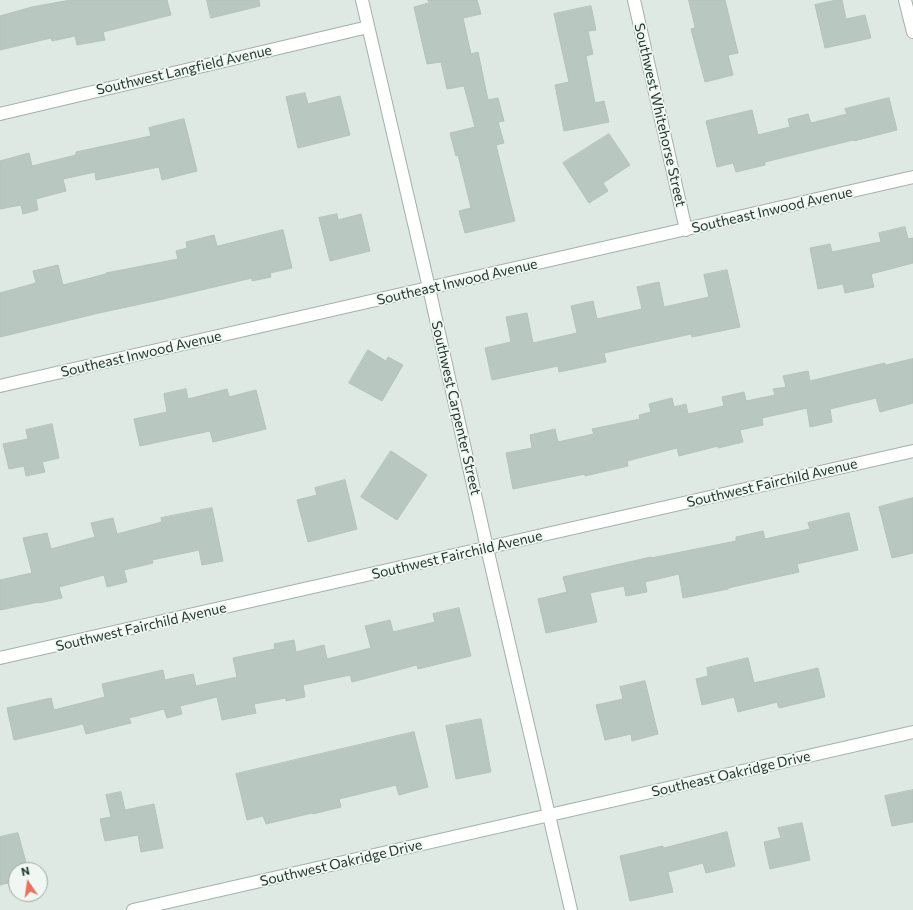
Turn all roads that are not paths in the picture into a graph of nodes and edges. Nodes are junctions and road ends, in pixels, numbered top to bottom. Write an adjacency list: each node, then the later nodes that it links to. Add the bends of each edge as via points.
1 (362, 0): 4 (street, Southwest Carpenter Street)
2 (634, 0): 8 (street, Southwest Whitehorse Street)
3 (906, 0): 5 (street)
4 (368, 27): 6 (street, Southwest Langfield Avenue); 9 (street, Southwest Carpenter Street)
5 (913, 32)
6 (0, 114)
7 (913, 177): 8 (street, Southeast Inwood Avenue)
8 (686, 230): 9 (street, Southeast Inwood Avenue)
9 (429, 288): 10 (street, Southeast Inwood Avenue); 12 (street, Southwest Carpenter Street)
10 (0, 386)
11 (913, 451): 12 (street, Southwest Fairchild Avenue)
12 (487, 548): 13 (street, Southwest Fairchild Avenue); 15 (street, Southwest Carpenter Street)
13 (0, 658)
14 (913, 732): 15 (street, Southeast Oakridge Drive)
15 (549, 816): 16 (street, Southwest Oakridge Drive); 17 (street, Southwest Carpenter Street)
16 (133, 910)
17 (571, 910)

